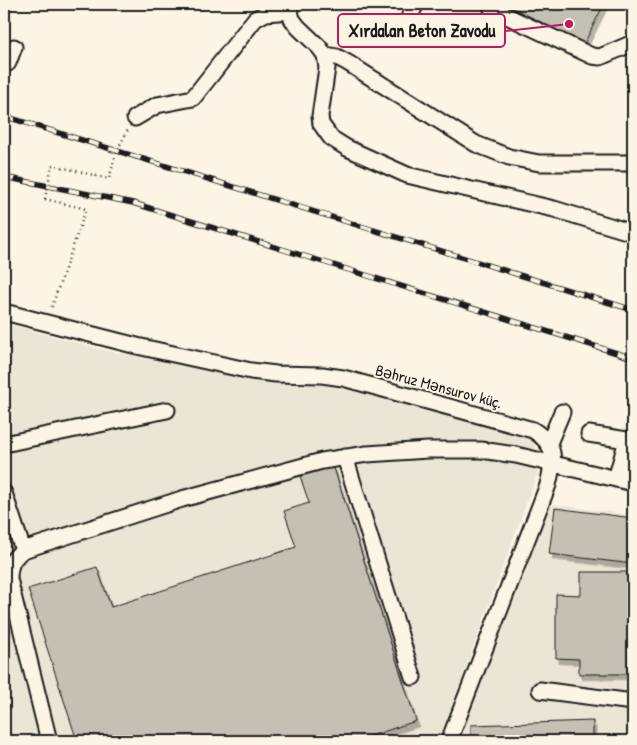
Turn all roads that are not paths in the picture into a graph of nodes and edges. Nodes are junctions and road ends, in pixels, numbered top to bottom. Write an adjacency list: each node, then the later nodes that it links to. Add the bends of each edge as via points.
1 (416, 4): 4 (street)
2 (290, 7): 7 (street, via 292,19); 9 (street, via 255,19 193,98 157,105)
3 (492, 9): 5 (street, via 592,56 600,57)
4 (402, 30)
5 (633, 43)
6 (14, 47): 8 (street, via 8,63)
7 (325, 55): 10 (street, via 348,63 476,144 508,157 539,163); 11 (street, via 327,68 320,124 331,138 347,148 407,175 554,209)
8 (4, 65)
9 (135, 118)
10 (633, 163)
11 (633, 233)
12 (4, 312): 17 (street, Bəhruz Mənsurov küç., via 251,371 343,378 533,430)
13 (167, 410): 18 (street)
14 (562, 412): 17 (street)
15 (589, 434): 16 (street)
16 (630, 440): 21 (street)
17 (549, 443): 20 (street)
18 (4, 444)
19 (346, 457): 20 (street, via 410,451 481,450); 24 (street, via 182,499); 25 (street)
20 (553, 464): 21 (street); 29 (street)
21 (616, 479): 22 (street)
22 (633, 483)
23 (4, 493): 24 (street)
24 (22, 550): 28 (street, via 12,559 10,579)
25 (413, 677)
26 (540, 690): 27 (street)
27 (633, 702)
28 (49, 741)
29 (449, 741)

